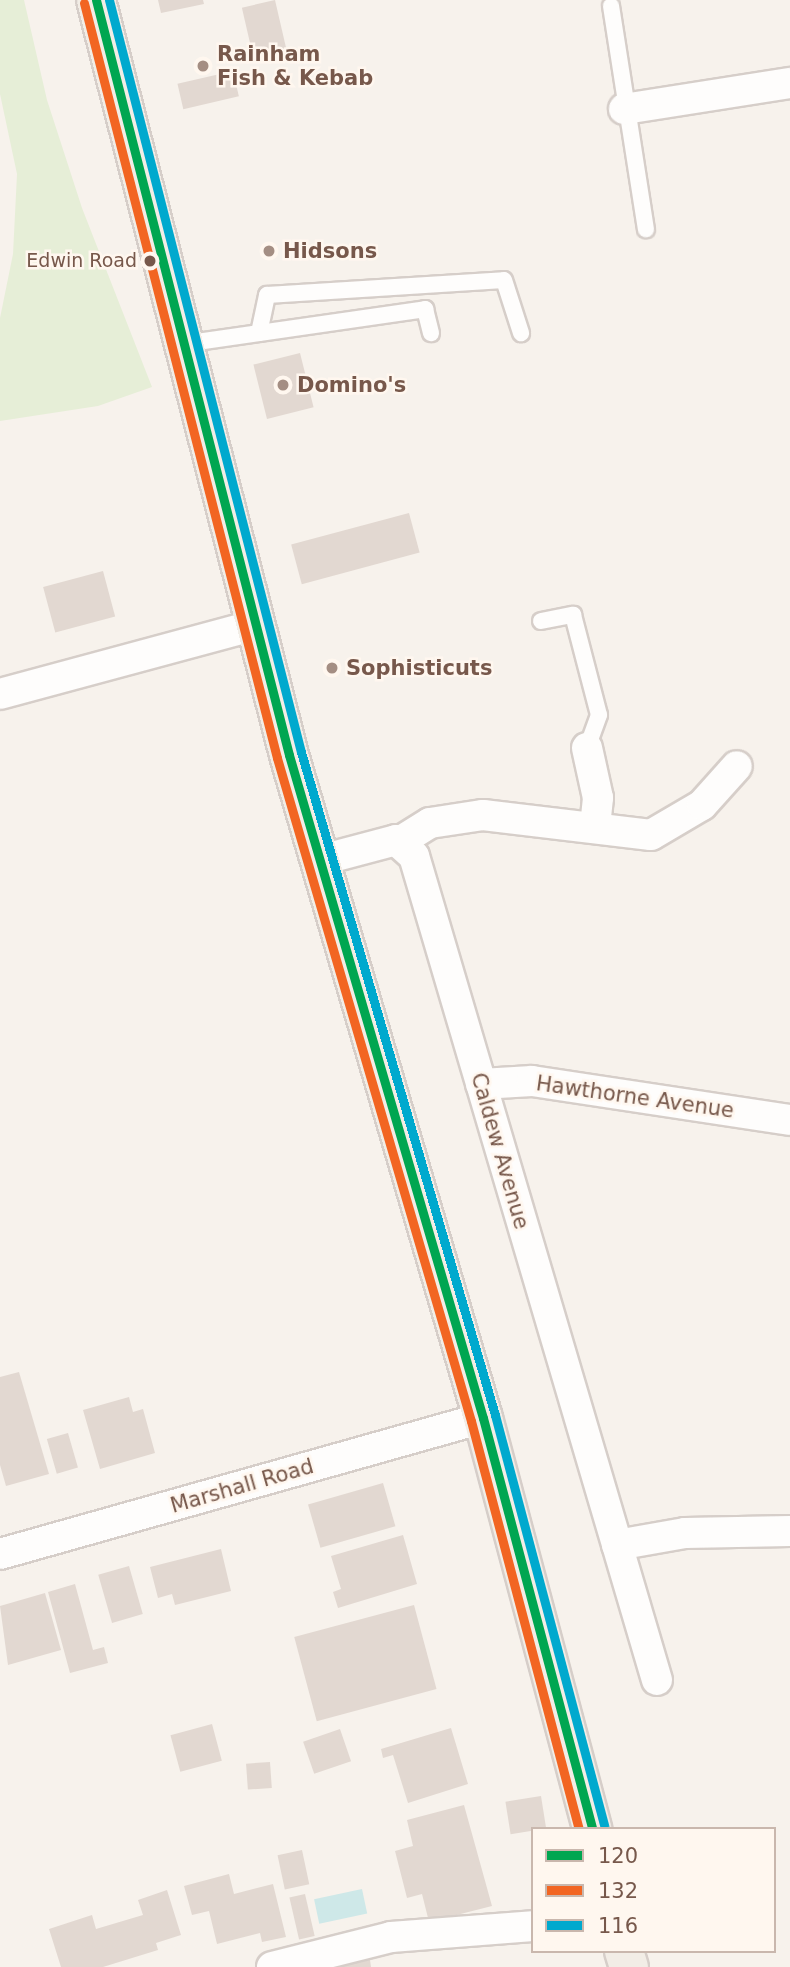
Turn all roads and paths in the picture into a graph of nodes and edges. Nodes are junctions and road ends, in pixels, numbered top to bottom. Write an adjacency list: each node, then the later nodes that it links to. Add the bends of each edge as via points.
1 (96, 0): 9 (main road)
2 (611, 6): 4 (lane)
3 (790, 83): 4 (street)
4 (624, 110): 5 (lane)
5 (646, 229)
6 (259, 333): 7 (lane, via 425,309); 8 (lane, via 267,295 504,279); 9 (lane)
7 (431, 333)
8 (521, 333)
9 (183, 344): 11 (main road)
10 (541, 621): 13 (lane, via 573,615 599,715)
11 (258, 624): 12 (street); 17 (main road)
12 (0, 694)
13 (587, 748): 15 (street, via 598,802)
14 (737, 766): 15 (street, via 702,805 651,835)
15 (595, 826): 16 (street, via 475,815 430,823)
16 (401, 841): 17 (street); 18 (street, Caldew Avenue, via 415,859)
17 (321, 860): 20 (main road)
18 (481, 1084): 19 (street, Hawthorne Avenue, via 532,1081); 22 (street, Caldew Avenue)
19 (790, 1120)
20 (483, 1418): 23 (street, Marshall Road); 25 (main road)
21 (790, 1531): 22 (street, via 685,1533)
22 (617, 1545): 24 (street, Caldew Avenue)
23 (0, 1554)
24 (657, 1680)
25 (591, 1827)
26 (531, 1926): 27 (street, via 391,1937)
27 (272, 1967)

